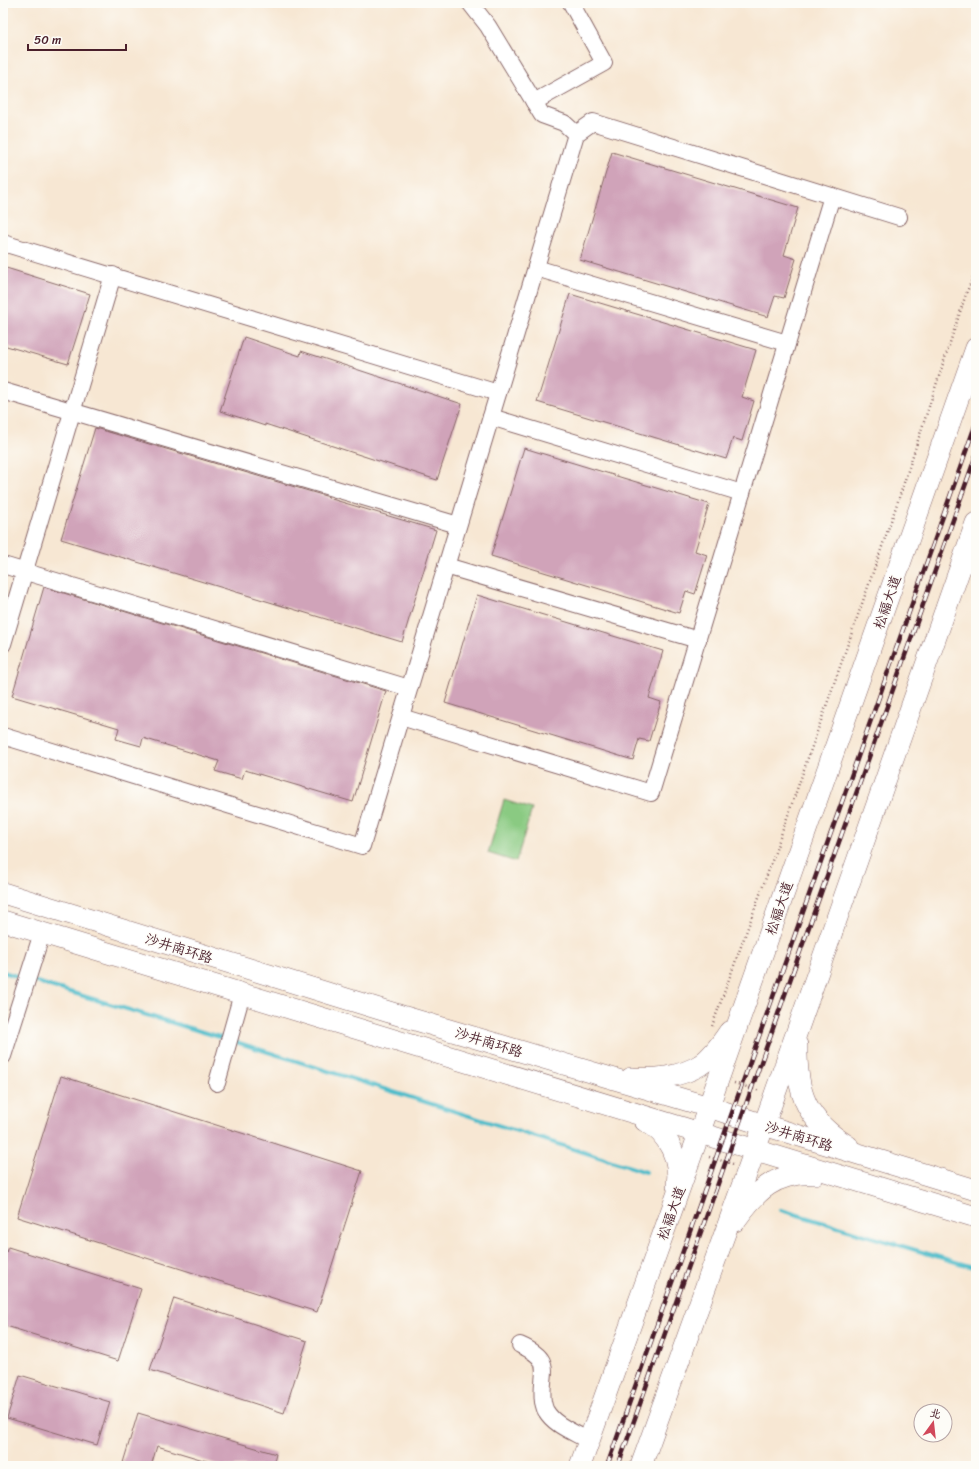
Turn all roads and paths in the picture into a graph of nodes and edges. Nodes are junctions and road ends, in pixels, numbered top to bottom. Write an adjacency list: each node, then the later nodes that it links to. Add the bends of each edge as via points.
1 (470, 3): 3 (street, via 488,26)
2 (571, 3): 3 (street, via 604,63)
3 (534, 102): 4 (street, via 542,115 564,123)
4 (576, 134): 5 (street, via 594,122); 8 (street)
5 (832, 196): 6 (street); 11 (street)
6 (899, 217)
7 (3, 243): 10 (street)
8 (536, 268): 11 (street); 14 (street)
9 (976, 270): 33 (path, via 898,501)
10 (114, 275): 14 (street); 15 (street)
11 (787, 343): 17 (street)
12 (976, 348): 32 (main road, 松福大道)
13 (3, 391): 15 (street)
14 (498, 393): 16 (street)
15 (73, 411): 19 (street); 22 (street)
16 (491, 417): 17 (street); 19 (street)
17 (742, 493): 23 (street)
18 (976, 523): 34 (main road)
19 (458, 525): 21 (street)
20 (3, 565): 22 (street)
21 (446, 566): 23 (street); 25 (street)
22 (26, 572): 24 (street); 25 (street)
23 (698, 640): 26 (street, via 651,793)
24 (3, 644)
25 (409, 688): 26 (street)
26 (401, 717): 27 (street, via 362,846)
27 (3, 736)
28 (3, 893): 36 (main road, 沙井南环路)
29 (3, 921): 30 (main road, 沙井南环路)
30 (42, 933): 31 (main road, 沙井南环路); 35 (street)
31 (242, 994): 38 (street); 41 (main road, 沙井南环路)
32 (744, 1008): 36 (main road, via 711,1055 700,1065 689,1070 646,1079); 40 (main road, 松福大道)
33 (710, 1031)
34 (797, 1031): 42 (main road); 46 (main road, via 797,1071 802,1098 815,1118 835,1138)
35 (3, 1056)
36 (593, 1073): 40 (main road, 沙井南环路)
37 (730, 1082): 39 (path)
38 (217, 1083)
39 (760, 1091)
40 (709, 1107): 42 (main road, 沙井南环路); 43 (main road, 松福大道)
41 (625, 1111): 43 (main road, 沙井南环路); 50 (main road, via 651,1124 666,1139 672,1150 678,1176)
42 (764, 1125): 44 (main road); 46 (main road, 沙井南环路)
43 (699, 1134): 44 (main road, 沙井南环路); 50 (main road, 松福大道)
44 (754, 1150): 48 (main road, 沙井南环路); 52 (main road)
45 (705, 1156): 47 (path)
46 (866, 1156): 49 (main road, 沙井南环路)
47 (739, 1166)
48 (843, 1177): 51 (main road, 沙井南环路); 52 (main road, via 795,1174 772,1182 743,1209)
49 (976, 1190)
50 (674, 1204): 54 (main road, 松福大道)
51 (976, 1218)
52 (721, 1244): 56 (main road)
53 (520, 1345): 54 (street, via 538,1355 544,1365 542,1394 545,1409 555,1422)
54 (589, 1441): 55 (main road, 松福大道)
55 (580, 1466)
56 (641, 1466)

